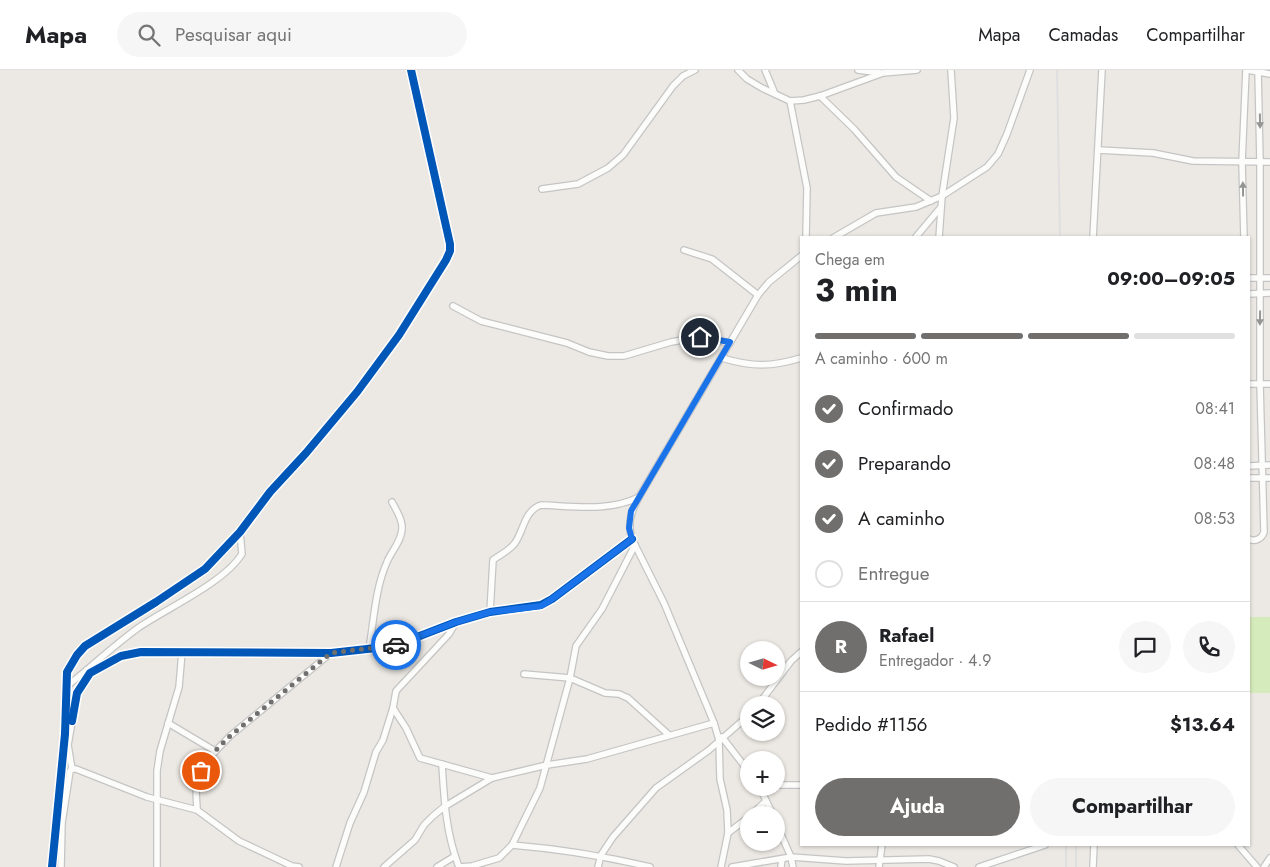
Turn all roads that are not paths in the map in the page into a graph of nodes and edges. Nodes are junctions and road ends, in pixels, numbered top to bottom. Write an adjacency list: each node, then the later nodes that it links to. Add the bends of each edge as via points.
1 (411, 70): 55 (street, via 450,251 399,335 357,392 270,492)
2 (695, 70): 21 (street, via 673,86 623,155 608,168 578,184)
3 (738, 70): 14 (street, via 747,79)
4 (765, 70): 14 (street)
5 (858, 70): 12 (street)
6 (917, 70): 12 (street)
7 (951, 70): 22 (street, via 954,118)
8 (1030, 70): 22 (street, via 998,154 987,167)
9 (1102, 70): 17 (street)
10 (1247, 70): 11 (street); 18 (street)
11 (1259, 71): 13 (street); 19 (street, one-way to 19)
12 (883, 74): 15 (street)
13 (1270, 74)
14 (775, 94): 16 (street)
15 (820, 96): 16 (street); 23 (street, via 896,177)
16 (790, 100): 25 (street, via 807,188)
17 (1098, 150): 18 (street, via 1154,153 1192,161); 29 (street)
18 (1242, 162): 19 (street); 30 (street, one-way to 18)
19 (1260, 162): 20 (street); 34 (street)
20 (1270, 162)
21 (542, 189)
22 (942, 196): 23 (street); 24 (street)
23 (931, 201): 26 (street, via 916,207 876,213)
24 (941, 207): 27 (street); 28 (street)
25 (806, 236)
26 (836, 236)
27 (918, 236)
28 (939, 236)
29 (1093, 236)
30 (1244, 236)
31 (684, 250): 39 (street, via 712,259)
32 (800, 257): 39 (street)
33 (1250, 278): 34 (street)
34 (1260, 278): 35 (street); 36 (street)
35 (1270, 278)
36 (1261, 293): 37 (street); 38 (street); 45 (street, one-way to 45)
37 (1270, 293)
38 (1250, 294)
39 (758, 295): 41 (street)
40 (453, 306): 41 (street, via 481,321 608,356 624,356 700,337)
41 (730, 342): 42 (street)
42 (722, 358): 43 (street, via 761,366); 53 (street)
43 (800, 358)
44 (1250, 384): 45 (street)
45 (1260, 384): 46 (street); 47 (street)
46 (1270, 384)
47 (1262, 465): 48 (street); 49 (street); 51 (street)
48 (1270, 465)
49 (1250, 466)
50 (1250, 478): 51 (street)
51 (1262, 478): 52 (street); 56 (street, via 1264,532 1256,540)
52 (1270, 478)
53 (639, 497): 57 (street, via 631,511 629,528); 58 (street, via 607,506 534,508 516,542 493,560)
54 (392, 502): 60 (street, via 401,519 401,535 379,586)
55 (240, 532): 66 (street, via 205,569 81,649 67,672); 66 (street, via 242,554 233,565 136,629)
56 (1250, 539)
57 (634, 542): 58 (street, via 541,606); 65 (street, via 602,609 576,646); 70 (street, via 664,603)
58 (490, 612): 59 (street)
59 (456, 622): 60 (street, via 399,644); 68 (street, via 449,634 398,686)
60 (369, 649): 62 (street)
61 (182, 652): 62 (street); 69 (street, via 179,687); 78 (street, via 141,652 121,656 90,674 77,693 68,745)
62 (331, 653): 74 (street)
63 (800, 653): 67 (street)
64 (524, 674): 65 (street)
65 (570, 678): 72 (street, via 605,693 628,698); 77 (street)
66 (66, 687): 104 (street, via 66,734)
67 (765, 696)
68 (394, 708): 76 (street, via 420,758); 108 (street)
69 (168, 723): 74 (street); 83 (street, via 157,771)
70 (714, 723): 72 (street); 73 (street)
71 (740, 723): 73 (street)
72 (669, 735): 77 (street, via 587,759)
73 (721, 739): 75 (street); 90 (street, via 720,779); 97 (street, via 656,788)
74 (215, 751): 88 (street, via 198,778)
75 (740, 761)
76 (442, 764): 79 (street); 87 (street)
77 (547, 765): 79 (street); 92 (street, via 540,788)
78 (72, 769): 83 (street); 105 (street, via 62,823)
79 (492, 778): 87 (street)
80 (785, 785): 81 (street)
81 (800, 785)
82 (764, 796): 84 (street)
83 (156, 799): 88 (street); 106 (street)
84 (766, 801): 85 (street); 86 (street)
85 (761, 806)
86 (768, 806)
87 (444, 807): 98 (street); 109 (street)
88 (197, 810): 107 (street, via 239,841)
89 (740, 824): 90 (street)
90 (728, 833): 115 (street)
91 (785, 843): 99 (street)
92 (512, 846): 97 (street); 100 (street)
93 (882, 846): 103 (street)
94 (1042, 846): 120 (street)
95 (1094, 846): 121 (street)
96 (1239, 846): 122 (street)
97 (601, 855): 113 (street); 114 (street)
98 (455, 856): 110 (street); 111 (street)
99 (791, 857): 102 (street); 103 (street); 118 (street)
100 (498, 858): 111 (street); 112 (street)
101 (1270, 858): 123 (street)
102 (782, 859): 116 (street); 117 (street)
103 (879, 864): 119 (street, via 929,859)
104 (52, 867)
105 (61, 867)
106 (157, 867)
107 (299, 867)
108 (336, 867)
109 (384, 867)
110 (437, 867)
111 (460, 867)
112 (495, 867)
113 (598, 867)
114 (650, 867)
115 (722, 867)
116 (732, 867)
117 (781, 867)
118 (793, 867)
119 (954, 867)
120 (979, 867)
121 (1093, 867)
122 (1257, 867)
123 (1264, 867)

